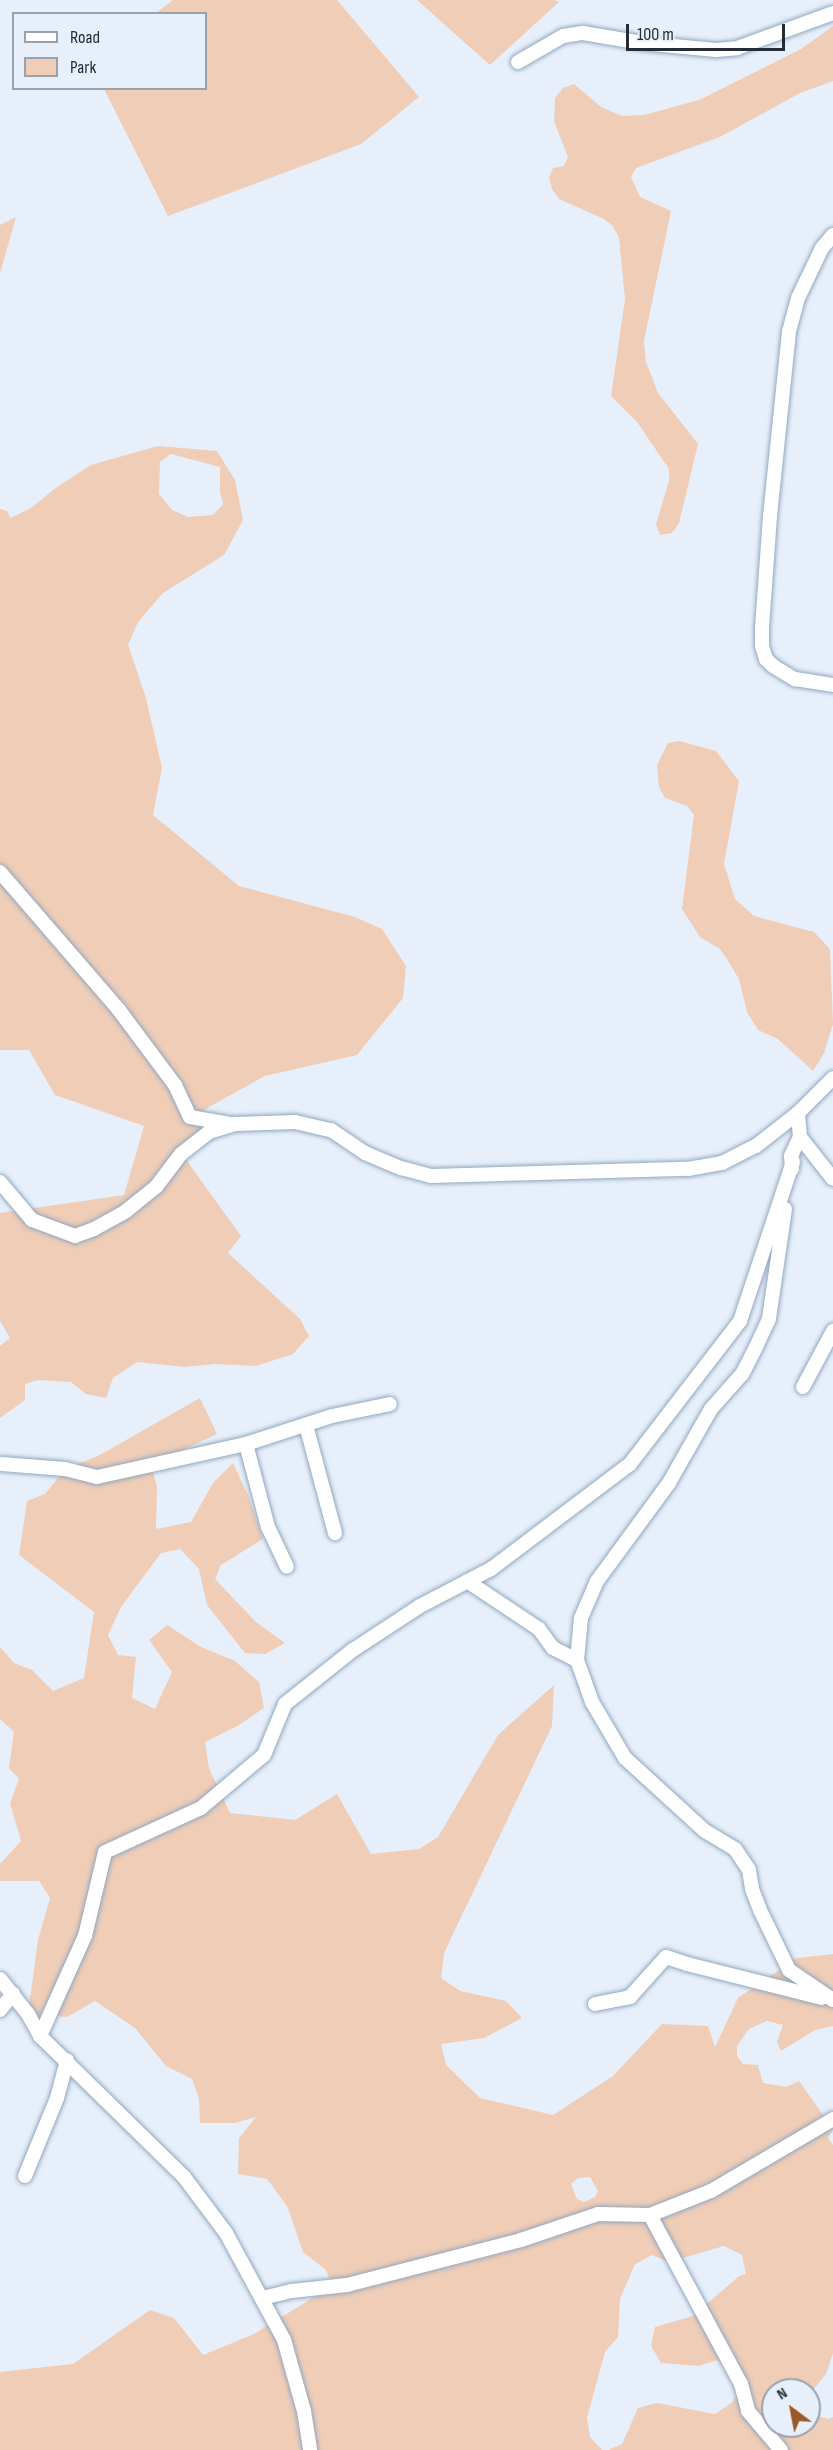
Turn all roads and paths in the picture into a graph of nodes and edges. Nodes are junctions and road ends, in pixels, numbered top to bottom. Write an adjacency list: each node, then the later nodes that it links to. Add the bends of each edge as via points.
1 (833, 13): 2 (street, via 737,48 706,49 584,33 563,36)
2 (518, 62)
3 (833, 235): 4 (street, via 822,248 798,298 789,332 762,627 762,646 773,666 795,679)
4 (833, 685)
5 (0, 872): 8 (street, via 119,1010 175,1084 190,1118)
6 (833, 1078): 7 (street)
7 (798, 1113): 8 (street, via 756,1146 711,1165 484,1176 431,1176 401,1168 365,1153 331,1130 296,1122); 9 (street)
8 (236, 1124): 12 (street, via 209,1132 181,1154 156,1186 126,1211 75,1236 32,1220)
9 (801, 1137): 10 (street, via 791,1156); 11 (street)
10 (793, 1162): 21 (street, via 740,1321 630,1464 491,1569); 22 (street, via 769,1319 742,1374 711,1409 669,1484 597,1581 581,1618)
11 (833, 1179)
12 (0, 1182)
13 (833, 1331): 14 (street)
14 (803, 1387)
15 (390, 1404): 16 (street)
16 (306, 1425): 17 (street); 19 (street)
17 (246, 1444): 18 (street, via 97,1477 65,1469); 20 (street, via 268,1527)
18 (1, 1464)
19 (335, 1533)
20 (287, 1567)
21 (466, 1581): 22 (street, via 539,1629 553,1648); 28 (street, via 353,1650 285,1704 264,1755 201,1808 105,1852 85,1936)
22 (577, 1660): 25 (street, via 592,1702 625,1758 705,1831 735,1849 749,1870 760,1910 789,1970)
23 (0, 1979): 24 (street)
24 (13, 1995): 27 (street); 28 (street)
25 (833, 2001): 26 (street, via 666,1957 630,1997)
26 (595, 2004)
27 (0, 2010)
28 (40, 2036): 29 (street)
29 (67, 2060): 31 (street, via 57,2098); 33 (street, via 184,2177 226,2234)
30 (833, 2120): 32 (street, via 711,2191)
31 (25, 2176)
32 (650, 2215): 33 (street, via 598,2214 521,2240 347,2285); 35 (street, via 741,2384 748,2411)
33 (263, 2298): 34 (street, via 284,2340)
34 (310, 2450)
35 (781, 2450)

